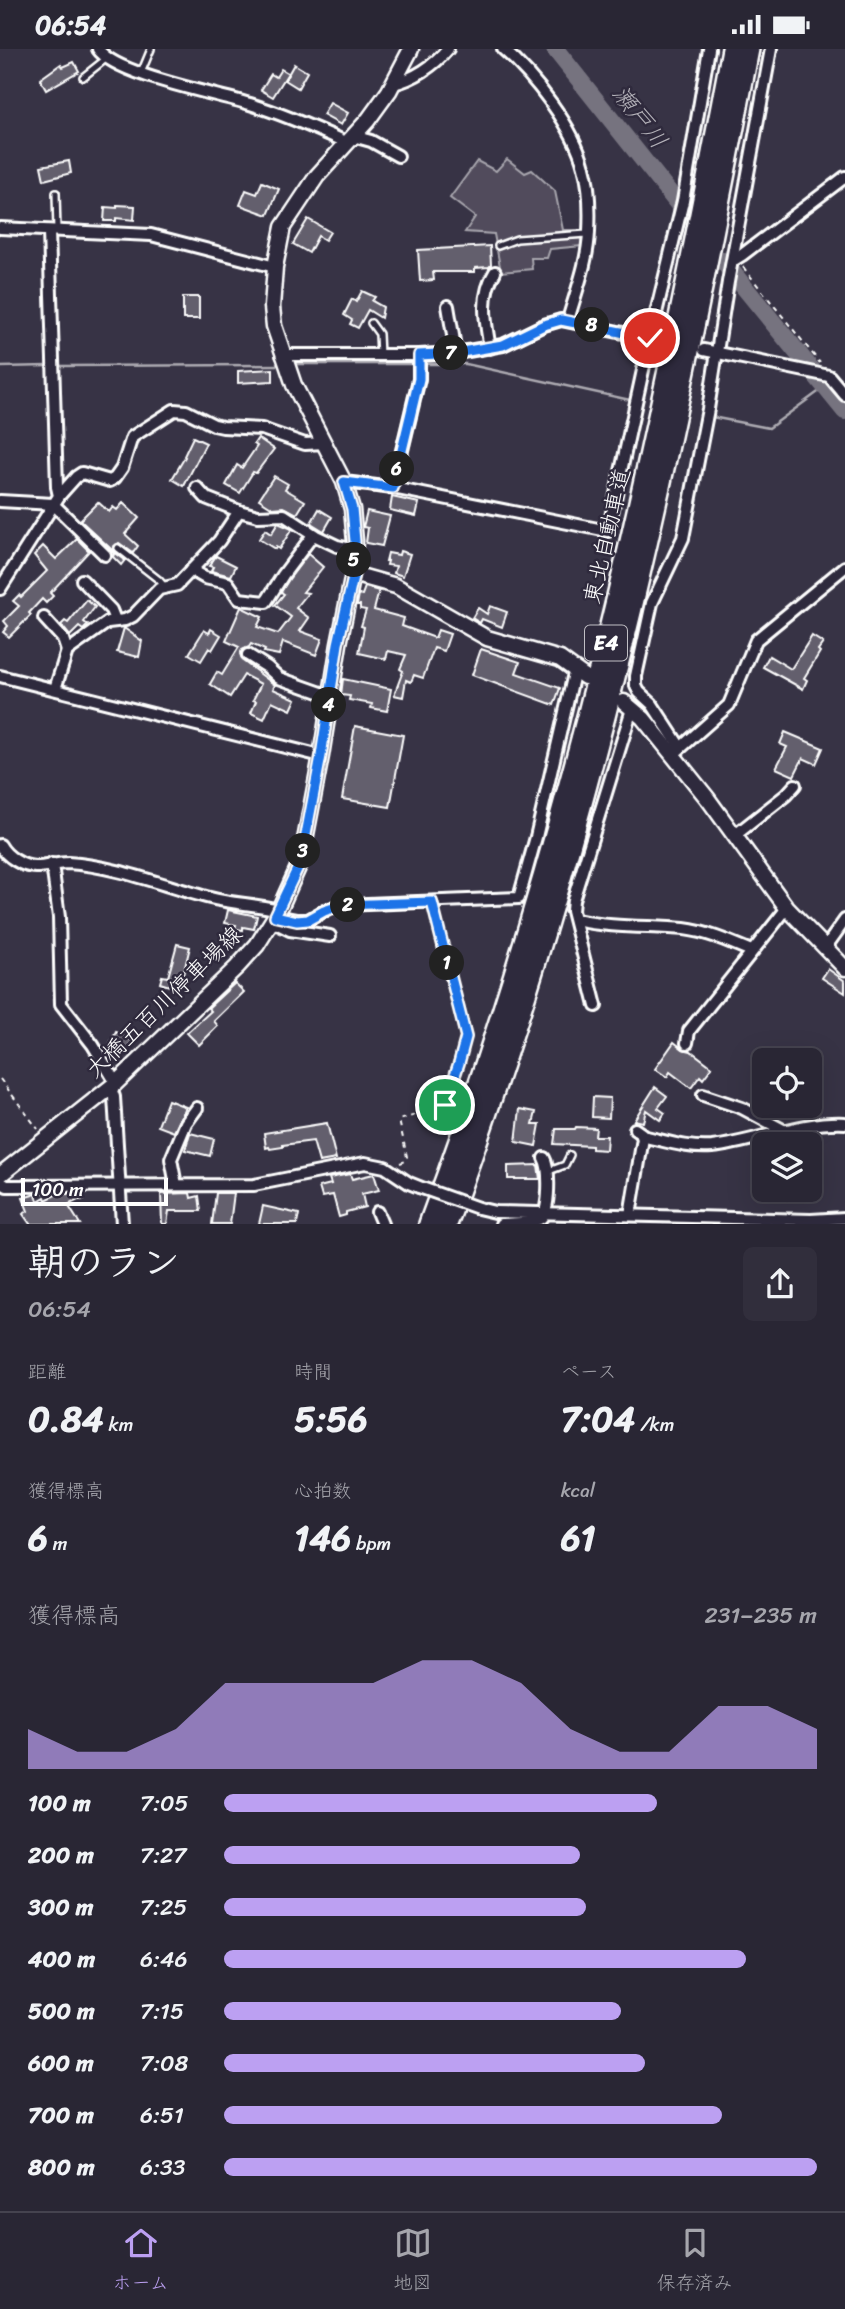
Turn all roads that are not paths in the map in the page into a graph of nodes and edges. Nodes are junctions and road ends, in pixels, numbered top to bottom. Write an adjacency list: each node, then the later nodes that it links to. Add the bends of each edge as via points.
1 (97, 49): 10 (street)
2 (151, 49): 11 (lane)
3 (411, 49): 13 (main road, 大橋五百川停車場線)
4 (448, 49): 13 (street, via 423,71)
5 (503, 49): 20 (street, via 539,86 579,152 587,178)
6 (709, 49): 28 (street)
7 (732, 49): 100 (highway, 東北自動車道 / E4, via 647,473 588,717 522,952)
8 (749, 49): 101 (highway, 東北自動車道 / E4, via 695,328 633,609 538,958)
9 (771, 49): 22 (street)
10 (107, 58): 11 (street); 12 (lane)
11 (141, 73): 14 (street)
12 (83, 77)
13 (393, 84): 14 (main road, 大橋五百川停車場線)
14 (349, 139): 15 (street, via 371,141); 23 (main road, 大橋五百川停車場線, via 317,176 284,227)
15 (398, 156)
16 (845, 177): 22 (street)
17 (55, 193): 19 (lane)
18 (0, 228): 19 (street)
19 (53, 231): 23 (street, via 151,235); 41 (street)
20 (589, 234): 21 (lane, via 517,239); 26 (street)
21 (498, 246)
22 (733, 262): 31 (street)
23 (275, 267): 34 (main road, 大橋五百川停車場線, via 273,316)
24 (495, 272): 29 (street, via 486,289)
25 (448, 306): 32 (street)
26 (568, 320): 28 (street); 29 (street)
27 (371, 323): 33 (lane, via 379,334)
28 (655, 340): 40 (street, via 608,531)
29 (490, 348): 32 (street)
30 (704, 350): 31 (street)
31 (716, 352): 36 (street, via 827,376); 63 (street, via 683,538 652,603 636,676 636,687 652,705)
32 (456, 353): 35 (street)
33 (380, 355): 34 (street); 35 (street)
34 (285, 361): 37 (main road, 大橋五百川停車場線)
35 (419, 361): 40 (street)
36 (845, 395)
37 (325, 443): 38 (main road, 大橋五百川停車場線); 41 (street, via 305,444 262,429 223,427 174,410 130,439 115,478 110,481 79,474)
38 (344, 482): 40 (street); 46 (main road, 大橋五百川停車場線, via 352,509)
39 (197, 488): 43 (street, via 206,498)
40 (393, 488)
41 (56, 500): 42 (street); 47 (street); 53 (street)
42 (0, 501)
43 (239, 511): 44 (street, via 284,515); 49 (street)
44 (313, 535): 46 (street); 49 (street, via 266,602 239,599 228,583)
45 (118, 548): 52 (lane)
46 (355, 550): 50 (main road, 大橋五百川停車場線)
47 (105, 555)
48 (845, 567): 63 (street, via 756,640 729,705)
49 (191, 571): 52 (street, via 177,585)
50 (354, 573): 58 (main road, via 396,586 487,638 560,659); 61 (main road, 大橋五百川停車場線)
51 (82, 580): 55 (street)
52 (165, 587): 55 (street, via 133,617)
53 (0, 589)
54 (44, 618): 56 (street, via 64,639)
55 (115, 620): 56 (street)
56 (67, 651): 60 (street)
57 (248, 655): 61 (street, via 279,678)
58 (580, 673): 70 (street, via 519,898 342,905 297,921)
59 (0, 675): 60 (street)
60 (55, 689): 64 (street)
61 (330, 696): 64 (main road, 大橋五百川停車場線)
62 (628, 705): 63 (main road); 71 (street, via 573,900)
63 (676, 751): 66 (main road)
64 (321, 756): 70 (main road, 大橋五百川停車場線, via 301,861)
65 (794, 785): 66 (street)
66 (734, 836): 69 (main road)
67 (0, 845): 68 (street, via 6,854 30,866)
68 (52, 865): 70 (street, via 118,871); 79 (street, via 59,918 61,1004 93,1045)
69 (786, 908): 74 (main road); 75 (street)
70 (276, 916): 73 (street, via 290,930); 79 (main road, 大橋五百川停車場線, via 237,967)
71 (576, 920): 75 (street, via 697,932); 77 (street)
72 (845, 920): 74 (street)
73 (330, 936)
74 (825, 948): 76 (main road)
75 (751, 951): 78 (street, via 689,1031)
76 (845, 968)
77 (596, 1006)
78 (687, 1043)
79 (113, 1085): 87 (main road, 大橋五百川停車場線); 89 (street)
80 (703, 1095): 83 (street, via 742,1108)
81 (197, 1108): 90 (street, via 171,1160)
82 (845, 1123): 83 (street)
83 (783, 1130): 92 (street, via 710,1147 639,1132)
84 (570, 1155): 86 (lane, via 565,1165)
85 (544, 1158): 86 (street)
86 (549, 1171): 93 (street)
87 (0, 1175)
88 (0, 1182): 89 (street, via 7,1186)
89 (118, 1185): 90 (street); 98 (street)
90 (176, 1185): 93 (street, bridge, via 254,1185 365,1163 385,1167 409,1183 478,1208)
91 (377, 1212): 99 (street)
92 (629, 1215): 93 (street); 95 (street)
93 (542, 1216): 97 (street); 102 (street, via 536,1221)
94 (845, 1218): 96 (street)
95 (647, 1220): 96 (street)
96 (811, 1222)
97 (574, 1223)
98 (122, 1224)
99 (382, 1224)
100 (429, 1224)
101 (447, 1224)
102 (501, 1224)

